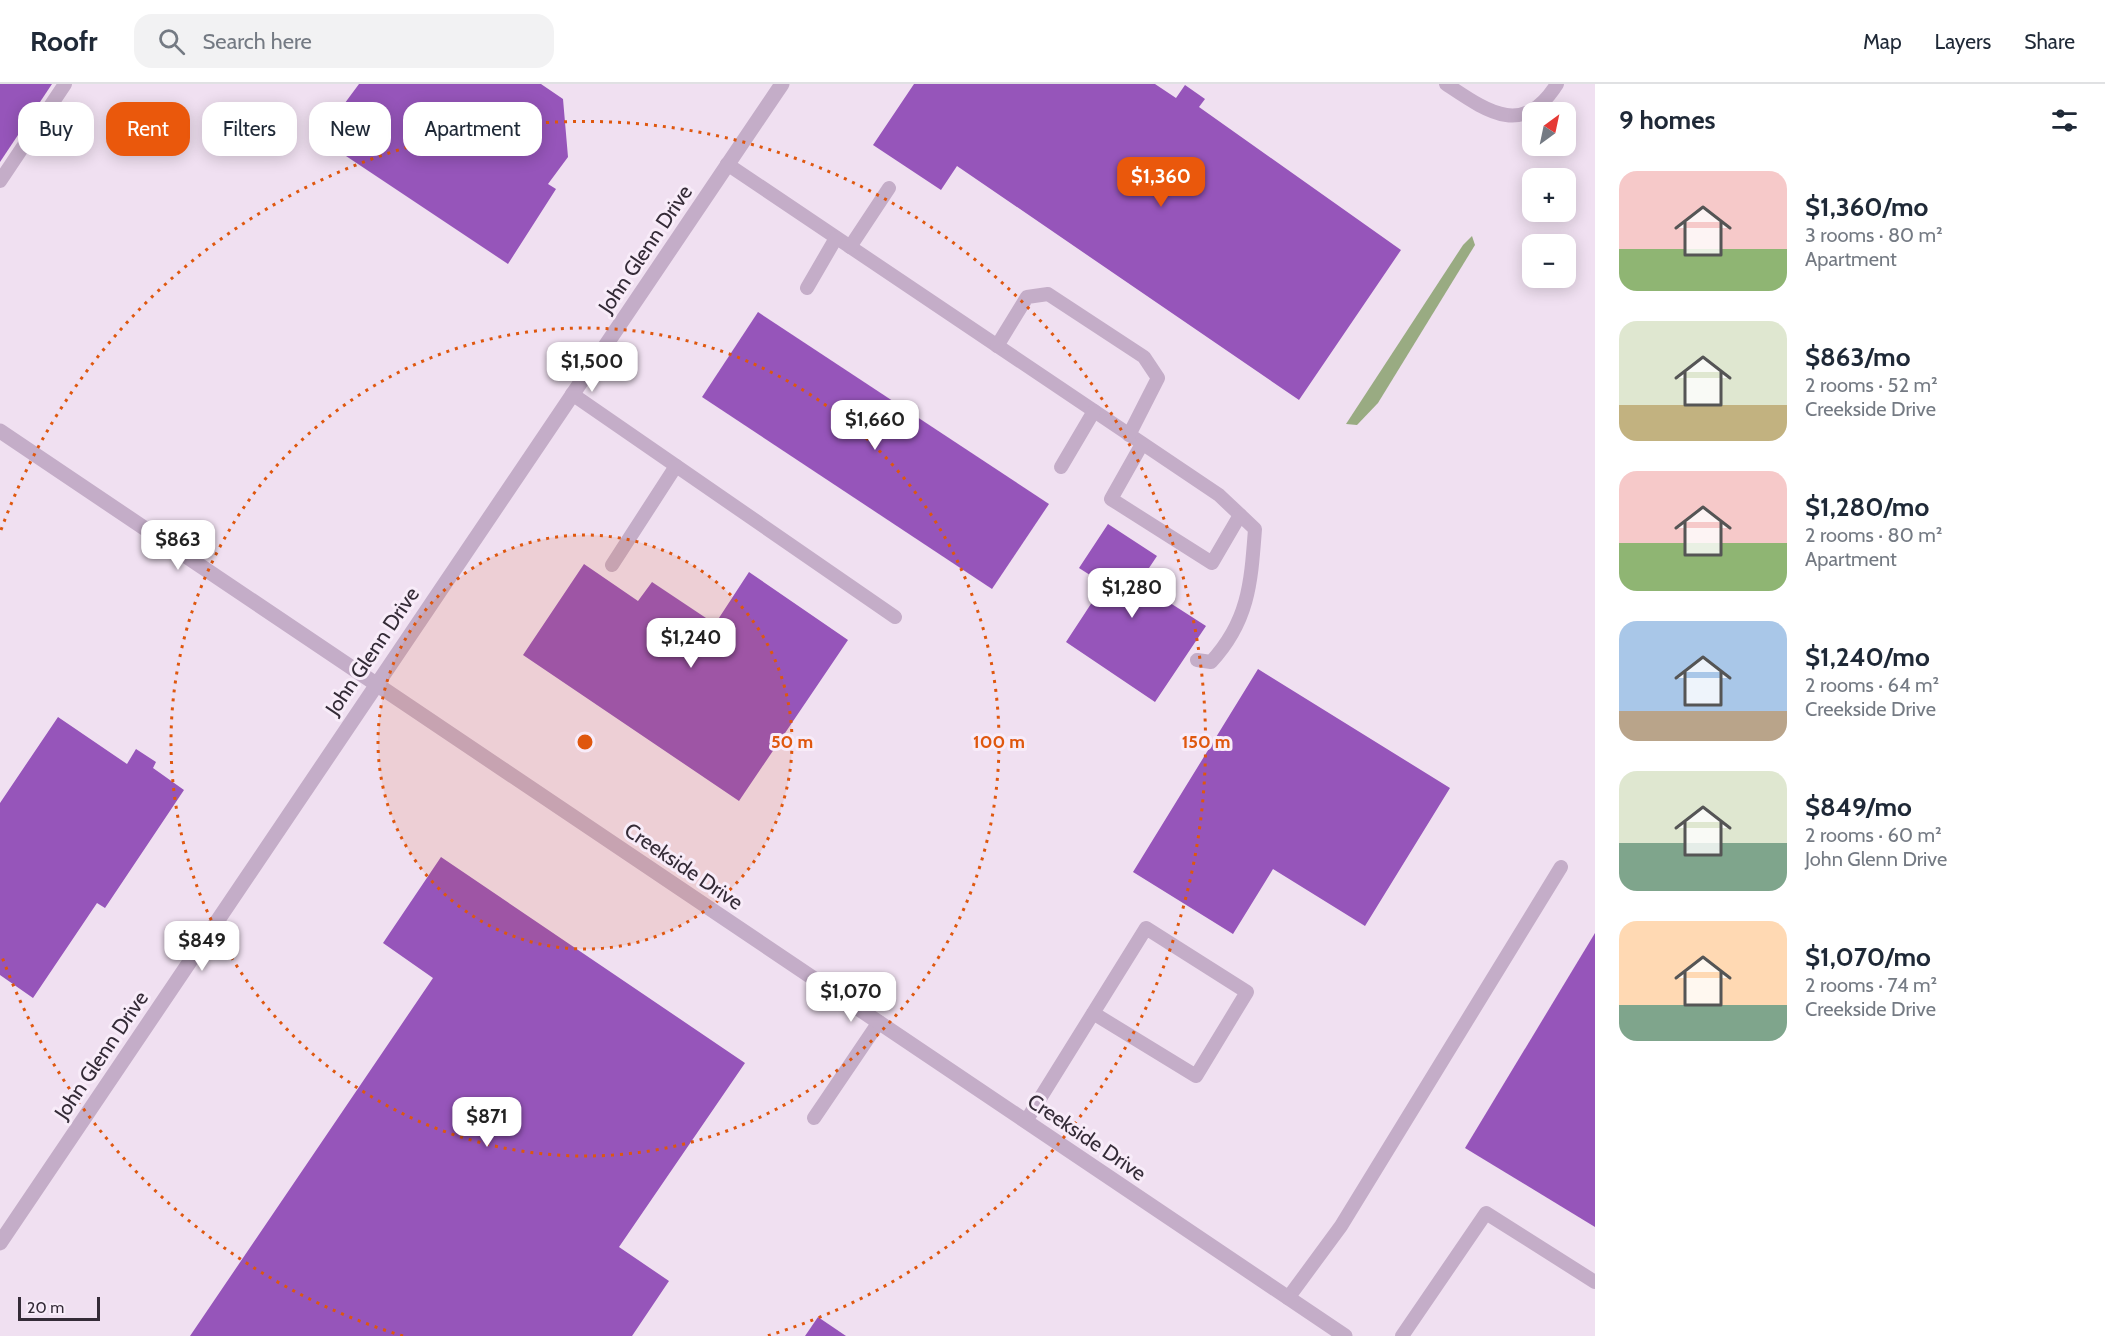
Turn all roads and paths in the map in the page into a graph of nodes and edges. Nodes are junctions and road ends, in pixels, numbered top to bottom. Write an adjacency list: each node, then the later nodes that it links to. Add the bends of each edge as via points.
1 (65, 84): 6 (lane)
2 (782, 84): 5 (street, John Glenn Drive)
3 (1446, 84): 4 (lane, via 1501,117 1530,112 1548,98)
4 (1557, 84)
5 (727, 164): 8 (lane); 12 (street, John Glenn Drive)
6 (0, 181)
7 (889, 188): 9 (lane)
8 (837, 238): 9 (lane); 10 (lane)
9 (850, 247): 11 (lane)
10 (807, 288)
11 (997, 346): 13 (lane); 15 (lane, via 1027,297 1048,294 1144,357 1158,378)
12 (572, 394): 17 (lane); 23 (street, John Glenn Drive)
13 (1095, 411): 15 (lane); 18 (lane)
14 (0, 431): 23 (street, Creekside Drive)
15 (1129, 435): 16 (lane)
16 (1142, 444): 19 (lane, via 1219,495); 19 (lane, via 1111,499 1212,563)
17 (676, 466): 20 (lane); 21 (lane)
18 (1061, 467)
19 (1240, 515): 22 (lane, via 1255,529 1240,622 1211,662)
20 (612, 565)
21 (895, 617)
22 (1197, 660)
23 (376, 683): 26 (street, Creekside Drive); 29 (street, John Glenn Drive)
24 (1562, 867): 31 (lane, via 1341,1226)
25 (1093, 1013): 25 (lane, via 1146,928 1247,992 1196,1076); 28 (lane)
26 (879, 1022): 27 (lane); 28 (street, Creekside Drive)
27 (814, 1118)
28 (1026, 1121): 31 (street, Creekside Drive)
29 (0, 1243)
30 (1595, 1282): 33 (lane, via 1486,1213)
31 (1288, 1298): 32 (street, Creekside Drive)
32 (1345, 1336)
33 (1402, 1336)

